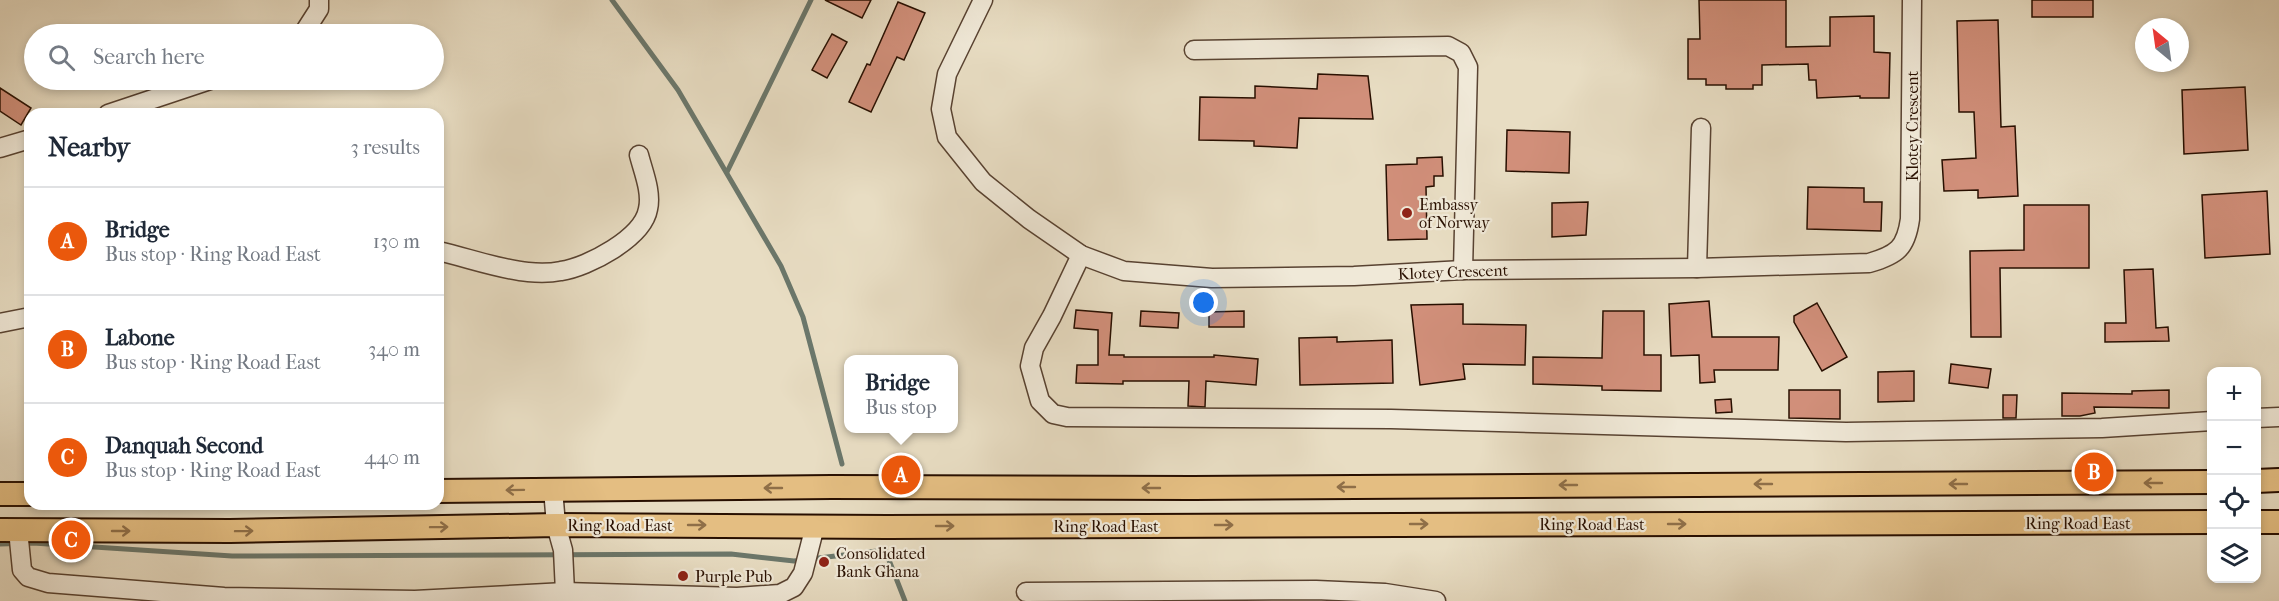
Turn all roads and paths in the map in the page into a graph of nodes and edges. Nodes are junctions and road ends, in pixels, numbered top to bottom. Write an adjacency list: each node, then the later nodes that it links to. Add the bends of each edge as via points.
1 (319, 0): 4 (street, via 319,9)
2 (983, 0): 13 (street, Klotey Crescent, via 946,74 941,109 947,137 982,182)
3 (1912, 0): 14 (street, Klotey Crescent, via 1910,219 1901,247 1888,258 1869,263)
4 (309, 24)
5 (1194, 50): 15 (street, via 1448,46 1461,53 1468,67)
6 (180, 90): 7 (street)
7 (126, 108)
8 (1701, 128): 14 (street)
9 (24, 141): 10 (street)
10 (0, 148)
11 (639, 155): 12 (street, via 649,208 644,221 609,253 562,271 528,272)
12 (444, 252)
13 (1082, 255): 15 (street, Klotey Crescent, via 1124,271 1212,278); 20 (street, via 1034,348 1030,366 1040,401 1053,414 1067,417 1391,419 1846,432 2102,428)
14 (1697, 268): 15 (street, Klotey Crescent)
15 (1463, 270)
16 (24, 318): 17 (street)
17 (0, 323)
18 (2279, 417): 19 (street)
19 (2261, 418)
20 (2207, 421)
21 (2279, 480): 22 (main road)
22 (2261, 481)
23 (2207, 482): 24 (main road, one-way to 24)
24 (1193, 488): 25 (main road, one-way to 25); 34 (main road)
25 (553, 489): 26 (main road, one-way to 26); 32 (street)
26 (444, 491)
27 (0, 494): 28 (main road)
28 (24, 494)
29 (2207, 522): 34 (main road, Ring Road East, one-way to 29)
30 (2261, 522): 31 (main road)
31 (2279, 522)
32 (556, 525): 33 (main road, Ring Road East, one-way to 33); 35 (main road, Ring Road East, one-way to 32); 36 (street)
33 (815, 526): 34 (main road, Ring Road East, one-way to 34); 36 (street, via 803,573 794,587 780,594 736,597)
34 (1192, 526)
35 (14, 538): 36 (street, via 22,570 28,577 48,583 224,597 415,600)
36 (565, 592)
37 (1026, 592): 38 (street)
38 (1249, 595): 39 (street, via 1384,593)
39 (1436, 601)

